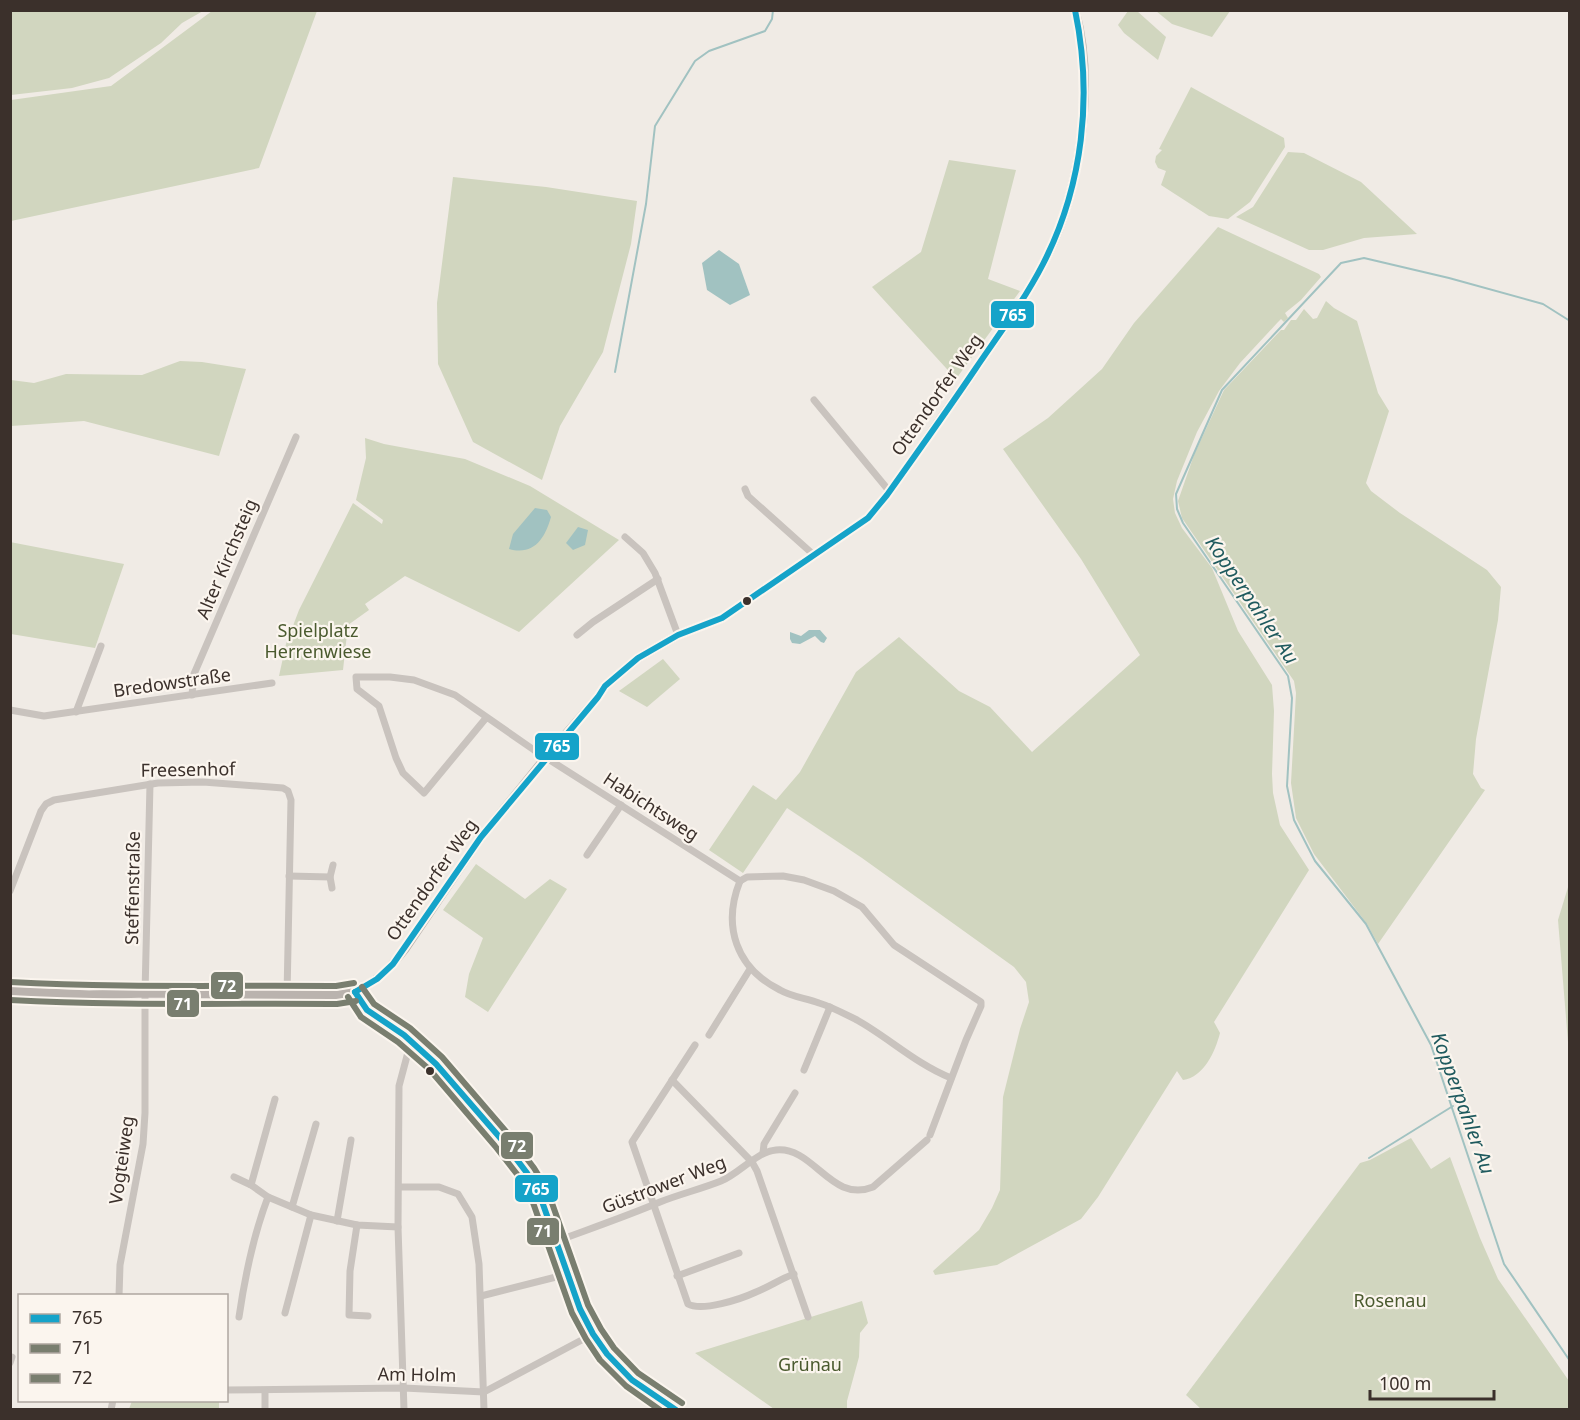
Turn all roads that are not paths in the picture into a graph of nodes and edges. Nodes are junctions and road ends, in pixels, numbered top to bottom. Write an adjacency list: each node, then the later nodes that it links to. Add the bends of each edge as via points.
1 (1075, 10): 5 (main road, Ottendorfer Weg, via 1082,63 1083,117 1077,166 1053,244 1004,328)
2 (814, 400): 5 (street, Ottendorfer Weg)
3 (296, 437): 13 (street, Alter Kirchsteig, via 194,674)
4 (745, 489): 7 (street)
5 (890, 492): 7 (main road, Ottendorfer Weg, via 868,518)
6 (625, 537): 8 (street, via 643,554)
7 (815, 556): 10 (main road, Ottendorfer Weg, via 722,618)
8 (658, 579): 9 (street); 10 (street)
9 (577, 635)
10 (678, 635): 17 (main road, Ottendorfer Weg, via 638,658 605,686)
11 (101, 646): 15 (street, Bredowstraße)
12 (272, 683): 13 (street, Bredowstraße)
13 (192, 695): 15 (street, Bredowstraße)
14 (10, 710): 15 (street, Bredowstraße, via 44,716)
15 (76, 712)
16 (486, 718): 16 (street, Habichtsweg, via 455,695 414,680 356,677 357,689 379,706 403,773 424,793); 17 (street, Habichtsweg)
17 (546, 757): 19 (street, Habichtsweg); 29 (main road, Ottendorfer Weg, via 481,837 393,964 377,980)
18 (150, 784): 22 (street, Freesenhof, via 203,782 288,791); 26 (street, Freesenhof, via 46,804); 30 (street, Steffenstraße)
19 (621, 805): 20 (street); 24 (street, Habichtsweg)
20 (587, 855)
21 (333, 865): 23 (street)
22 (289, 876): 23 (street); 31 (street)
23 (330, 877): 25 (street)
24 (740, 881): 27 (street, via 732,927); 37 (street, via 747,877 783,876 825,886 862,907 894,945 981,1002)
25 (332, 888)
26 (10, 891)
27 (750, 969): 32 (street, via 781,991); 33 (street)
28 (10, 991): 30 (main road)
29 (355, 992): 31 (main road); 34 (main road, via 367,1010)
30 (145, 993): 31 (main road); 60 (street, Vogteiweg, via 143,1144 120,1265)
31 (287, 995)
32 (830, 1007): 36 (street); 37 (street)
33 (709, 1035)
34 (411, 1041): 47 (street, via 399,1086); 55 (main road, via 441,1069 527,1173)
35 (695, 1044): 38 (street)
36 (804, 1070)
37 (951, 1078): 43 (street, via 928,1137 873,1187 858,1191 839,1185 803,1157 787,1150)
38 (672, 1080): 44 (street); 49 (street, via 632,1142)
39 (795, 1093): 43 (street, via 764,1144)
40 (275, 1099): 46 (street)
41 (316, 1124): 50 (street)
42 (351, 1140): 52 (street)
43 (763, 1153): 44 (street, Güstrower Weg)
44 (752, 1162): 49 (street, Güstrower Weg, via 723,1181); 58 (street)
45 (234, 1177): 46 (street)
46 (251, 1185): 48 (street)
47 (399, 1187): 54 (street); 61 (street, via 439,1187 458,1194 472,1217)
48 (268, 1197): 50 (street); 64 (street, via 246,1270)
49 (653, 1206): 55 (street, Güstrower Weg); 59 (street)
50 (292, 1207): 51 (street)
51 (311, 1215): 52 (street); 62 (street)
52 (337, 1221): 53 (street)
53 (357, 1225): 54 (street); 63 (street, via 349,1315)
54 (398, 1227): 67 (street)
55 (558, 1241): 57 (main road)
56 (739, 1253): 59 (street)
57 (568, 1274): 61 (street); 66 (main road)
58 (794, 1274): 59 (street, via 746,1296 694,1308 688,1305); 65 (street)
59 (677, 1276)
60 (119, 1294)
61 (481, 1296): 70 (street)
62 (285, 1312)
63 (368, 1316)
64 (239, 1317)
65 (808, 1317)
66 (593, 1334): 70 (street); 74 (main road, via 632,1380)
67 (404, 1388): 69 (street, Am Holm); 70 (street, Am Holm); 72 (street)
68 (228, 1390): 69 (street, Am Holm)
69 (265, 1391): 71 (street)
70 (484, 1392): 73 (street)
71 (265, 1410)
72 (404, 1410)
73 (484, 1410)
74 (677, 1410)

